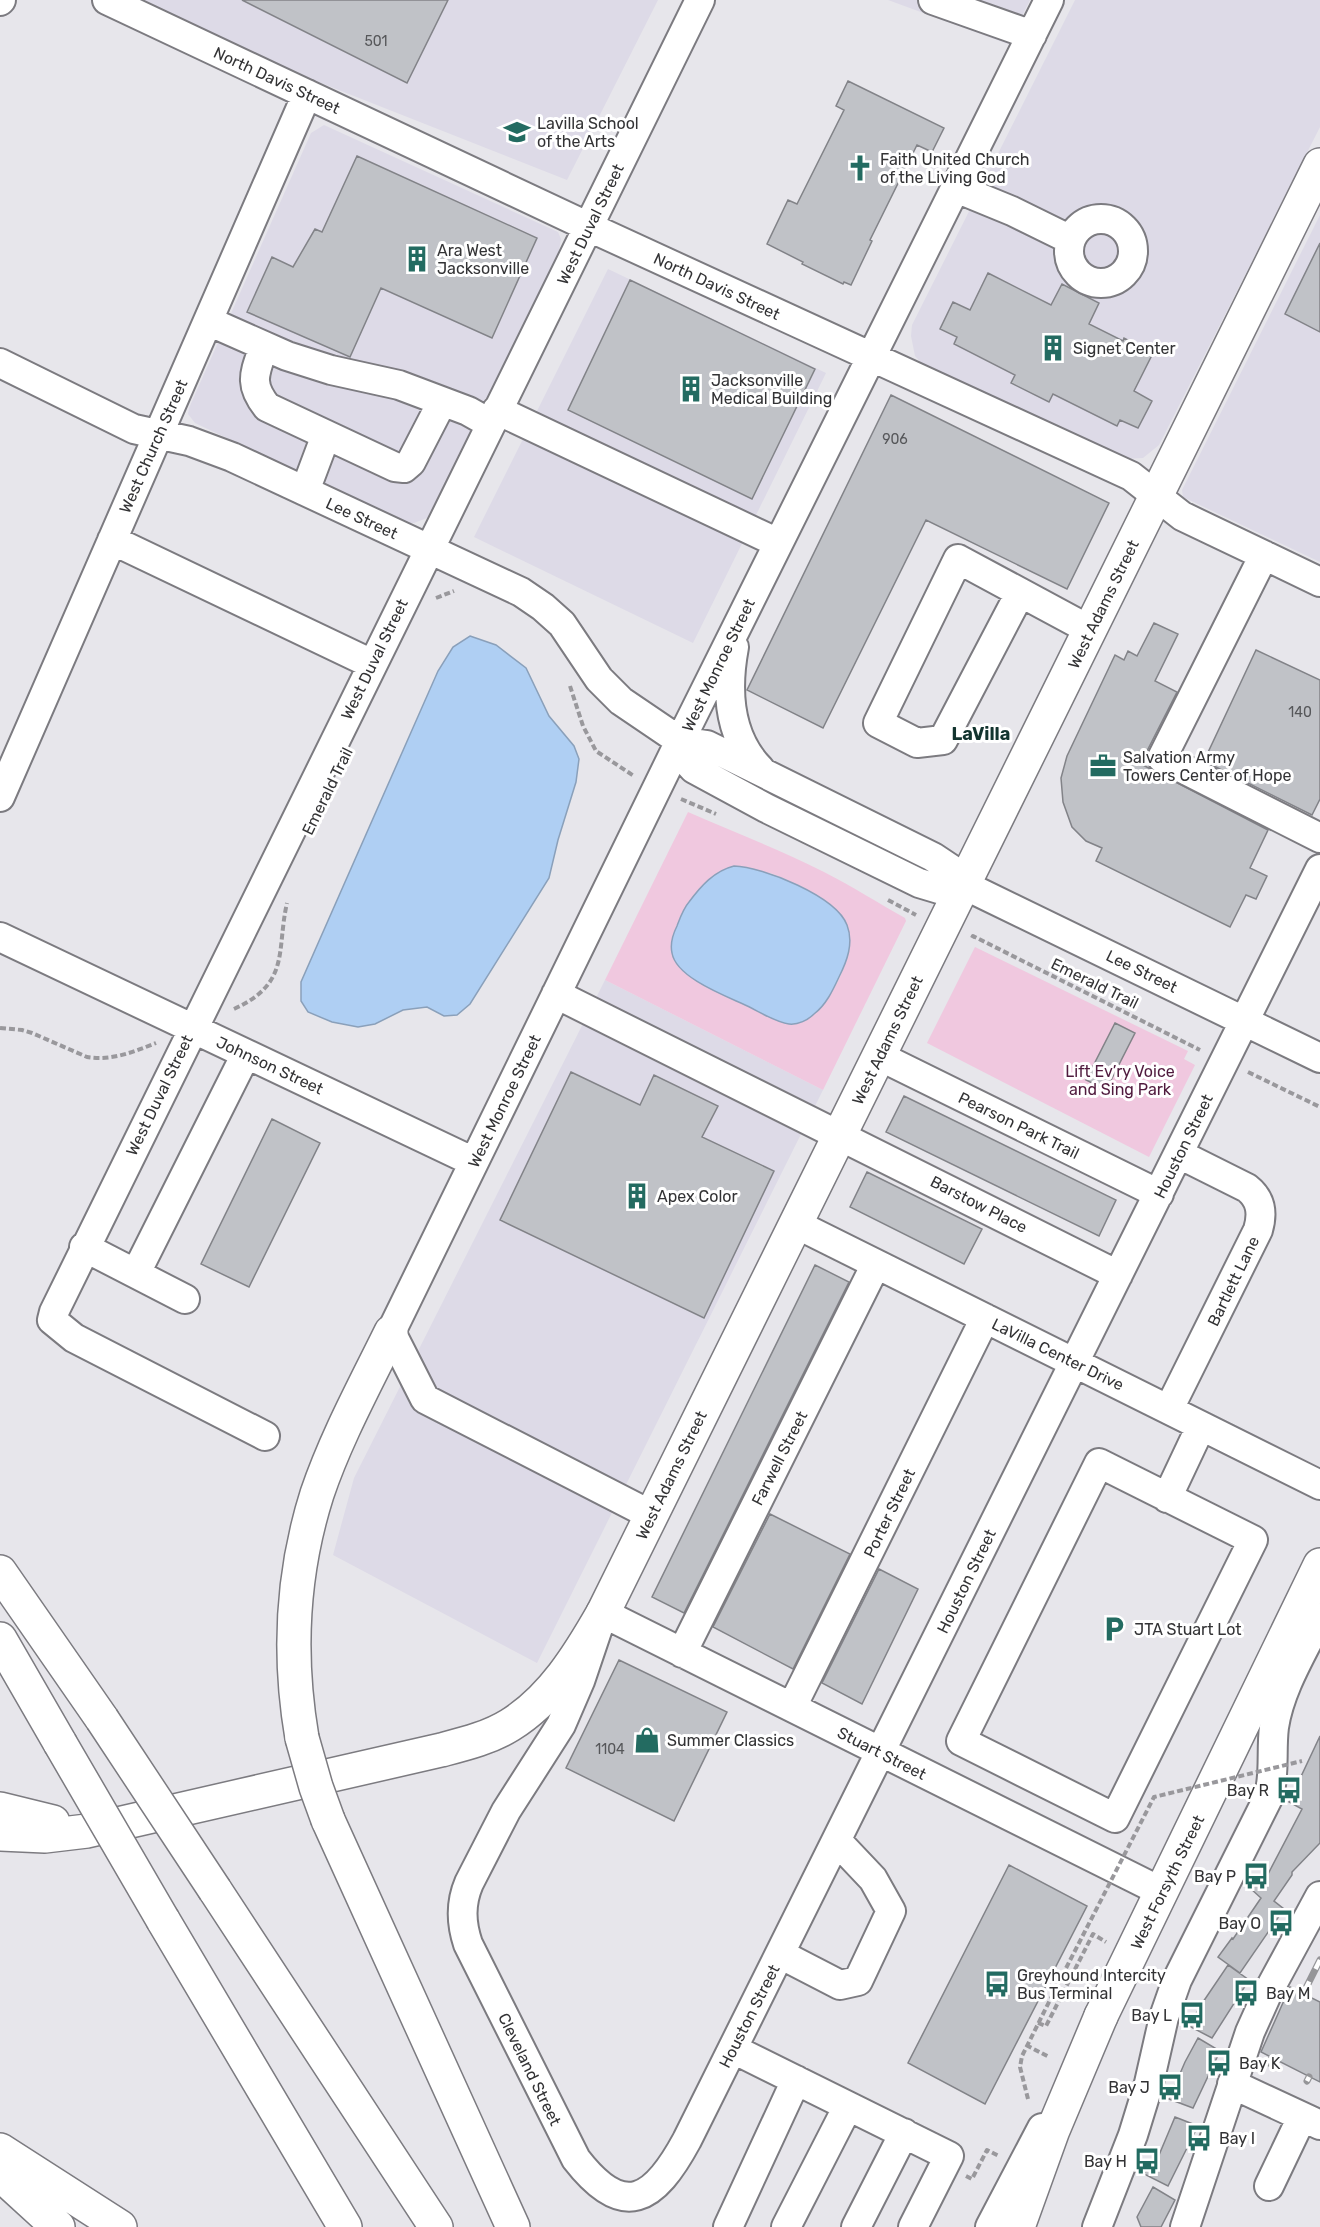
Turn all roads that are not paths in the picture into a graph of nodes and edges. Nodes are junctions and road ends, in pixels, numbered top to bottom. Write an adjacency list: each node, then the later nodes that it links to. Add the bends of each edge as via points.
1 (699, 0): 9 (street, West Duval Street)
2 (933, 0): 5 (street)
3 (1049, 0): 5 (street, West Monroe Street)
4 (121, 3): 6 (street, North Davis Street)
5 (1032, 34): 8 (street, West Monroe Street)
6 (307, 94): 9 (street, North Davis Street); 11 (street, West Church Street)
7 (1320, 165): 20 (main road, West Adams Street)
8 (956, 188): 10 (street); 13 (street, West Monroe Street)
9 (589, 227): 13 (street, North Davis Street); 16 (street, West Duval Street)
10 (1071, 240)
11 (207, 321): 12 (street); 18 (street, West Church Street)
12 (264, 346): 15 (street, via 331,370 399,385); 17 (street, via 255,374 255,390 262,401)
13 (872, 356): 20 (street, North Davis Street, via 1131,476); 22 (street, West Monroe Street)
14 (0, 363): 18 (street, Lee Street, via 124,425)
15 (442, 402): 16 (street); 17 (street, via 411,462 404,468)
16 (494, 417): 22 (street); 23 (street, West Duval Street)
17 (326, 435): 19 (street)
18 (158, 436): 19 (street, Lee Street, via 209,448); 21 (street, West Church Street)
19 (305, 492): 23 (street, Lee Street)
20 (1156, 495): 24 (street, North Davis Street, via 1182,516); 28 (main road, West Adams Street)
21 (112, 540): 29 (street); 32 (street, West Church Street)
22 (778, 543): 27 (street, West Monroe Street)
23 (429, 549): 29 (street, West Duval Street); 30 (street, Lee Street, via 543,606 568,630 609,690)
24 (1264, 555): 25 (street, North Davis Street); 33 (street, via 1162,758)
25 (1320, 582)
26 (1020, 593): 26 (street, via 958,559 878,723 917,743 943,740); 28 (street)
27 (739, 622): 30 (street, West Monroe Street); 31 (street, via 730,705 739,741)
28 (1090, 630): 35 (main road, West Adams Street)
29 (372, 664): 40 (street, West Duval Street)
30 (680, 741): 31 (street, Lee Street, via 707,745); 35 (street, Lee Street, via 684,758 694,769 766,808 919,883 939,889); 38 (street, West Monroe Street)
31 (763, 773): 35 (street, Lee Street, via 933,857 951,869)
32 (0, 797)
33 (1320, 838)
34 (1320, 869): 36 (street, Houston Street)
35 (964, 885): 39 (street, Lee Street); 42 (main road, West Adams Street)
36 (1309, 917): 39 (street, Houston Street, via 1283,945)
37 (0, 937): 40 (street, Johnson Street)
38 (556, 994): 44 (street, Barstow Place); 46 (street, West Monroe Street)
39 (1244, 1021): 43 (street, Lee Street); 45 (street, Houston Street)
40 (192, 1028): 41 (street, Johnson Street); 49 (street, West Duval Street)
41 (246, 1054): 46 (street, Johnson Street); 51 (street)
42 (879, 1056): 44 (main road, West Adams Street); 47 (street, Pearson Park Trail)
43 (1320, 1058)
44 (840, 1134): 48 (main road, West Adams Street); 52 (street, Barstow Place)
45 (1179, 1154): 47 (street, Houston Street); 57 (street, Bartlett Lane, via 1247,1188 1259,1201 1261,1211 1258,1230)
46 (474, 1162): 55 (street, West Monroe Street)
47 (1159, 1194): 52 (street, Houston Street)
48 (796, 1224): 50 (street, LaVilla Center Drive); 62 (main road, West Adams Street)
49 (84, 1247): 51 (street); 59 (street, West Duval Street, via 52,1320 74,1338)
50 (876, 1264): 54 (street, LaVilla Center Drive); 68 (street, Farwell Street)
51 (136, 1274): 53 (street)
52 (1118, 1275): 56 (street, Houston Street)
53 (185, 1299)
54 (985, 1318): 56 (street, LaVilla Center Drive); 69 (street, Porter Street)
55 (391, 1332): 62 (street, via 425,1399); 96 (main road, bridge, via 335,1449 305,1540 294,1632 302,1738 328,1820)
56 (1075, 1363): 57 (street, LaVilla Center Drive); 70 (street, Houston Street)
57 (1169, 1410): 58 (street, LaVilla Center Drive)
58 (1202, 1426): 60 (street, LaVilla Center Drive); 61 (street)
59 (265, 1436)
60 (1320, 1485)
61 (1167, 1497): 71 (street, via 1099,1463 961,1741); 71 (street, via 1253,1540 1115,1818)
62 (651, 1515): 65 (main road, West Adams Street)
63 (1320, 1565): 77 (main road, West Forsyth Street)
64 (0, 1572): 95 (main road, bridge, via 102,1719)
65 (603, 1613): 68 (street, Stuart Street); 74 (main road, via 546,1696 528,1713 490,1735 441,1750); 79 (street, West Adams Street, via 571,1703 506,1811 464,1893)
66 (1320, 1617): 103 (street, via 1278,1711 1269,1796 1177,1980 1133,2135)
67 (0, 1639): 94 (main road, bridge)
68 (682, 1653): 69 (street, Stuart Street)
69 (792, 1707): 70 (street, Stuart Street)
70 (881, 1752): 73 (street, Stuart Street); 76 (street, Houston Street)
71 (1016, 1768): 73 (street)
72 (0, 1809): 74 (main road, via 58,1822)
73 (995, 1809): 77 (street, Stuart Street)
74 (132, 1821): 75 (main road, via 65,1835)
75 (0, 1834)
76 (837, 1840): 80 (street, Houston Street); 80 (street, via 873,1879 891,1911 858,1981 840,1985)
77 (1162, 1892): 81 (main road, West Forsyth Street)
78 (1320, 1896): 84 (street, via 1257,2015)
79 (462, 1915): 91 (street, Cleveland Street, via 468,1944 576,2159 596,2182)
80 (780, 1954): 82 (street, Houston Street)
81 (1101, 2016): 101 (street, West Forsyth Street); 102 (main road)
82 (733, 2049): 83 (street); 91 (street, Houston Street, via 668,2171 649,2190)
83 (796, 2080): 85 (street); 97 (street)
84 (1232, 2084): 86 (street); 104 (street)
85 (848, 2106): 87 (street); 98 (street)
86 (1311, 2121): 90 (street)
87 (904, 2133): 99 (street); 100 (street, via 949,2156)
88 (0, 2150): 93 (main road)
89 (0, 2175): 92 (main road)
90 (1269, 2186)
91 (629, 2198)
92 (58, 2227)
93 (120, 2227)
94 (345, 2227)
95 (436, 2227)
96 (513, 2227)
97 (728, 2227)
98 (786, 2227)
99 (856, 2227)
100 (914, 2227)
101 (990, 2227)
102 (1018, 2227)
103 (1097, 2227)
104 (1185, 2227)

